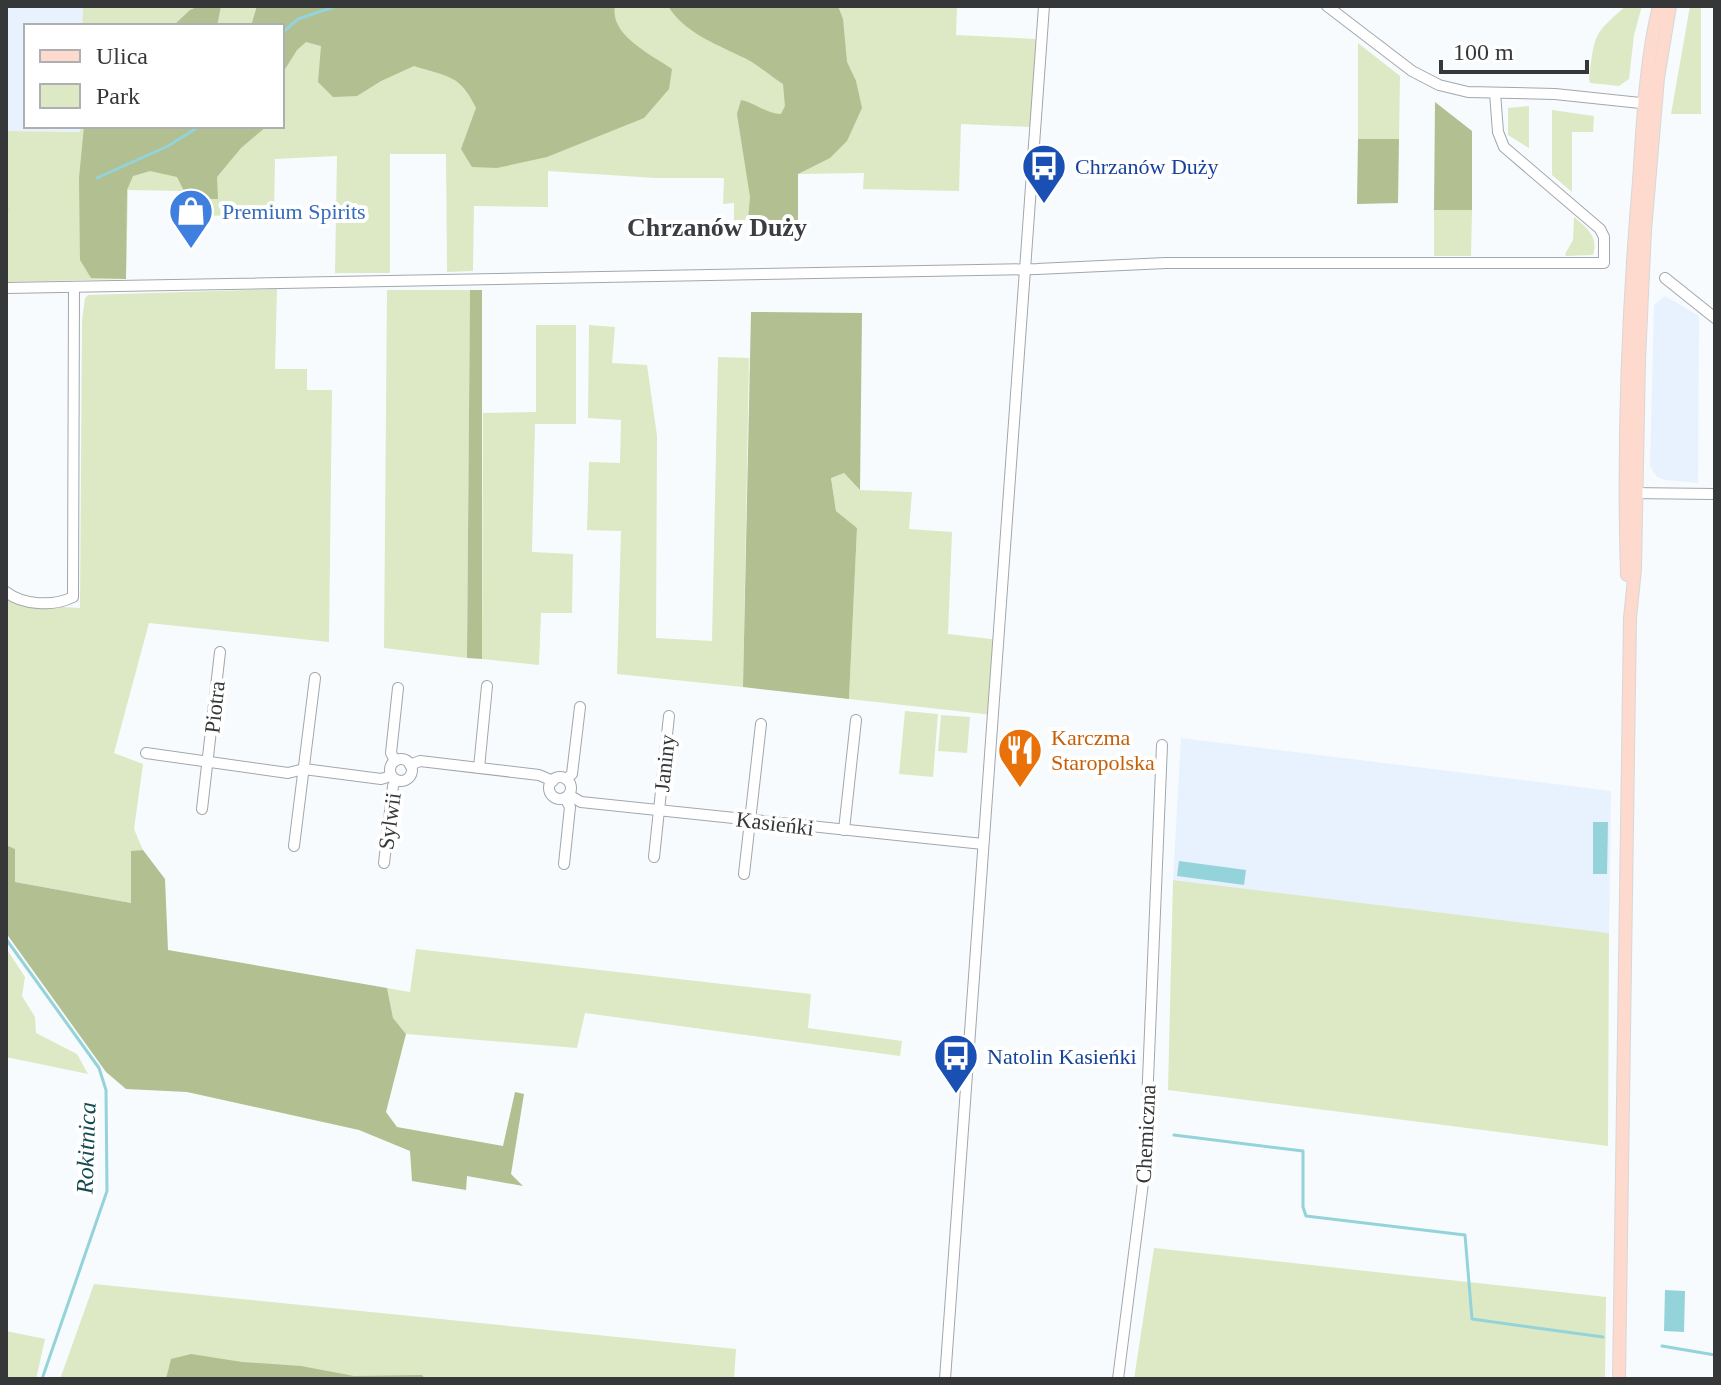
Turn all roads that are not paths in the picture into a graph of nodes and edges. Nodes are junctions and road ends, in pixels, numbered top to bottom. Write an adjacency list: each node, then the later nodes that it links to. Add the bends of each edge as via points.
1 (1044, 6): 7 (street)
2 (1327, 6): 5 (street, via 1426,79 1468,92)
3 (1659, 6): 6 (main road)
4 (1670, 6): 6 (main road)
5 (1495, 93): 6 (street); 7 (street, via 1496,124 1504,147 1600,229 1604,263 1166,263)
6 (1650, 104): 12 (main road)
7 (1026, 269): 9 (street); 38 (street)
8 (1665, 278): 11 (street)
9 (74, 287): 10 (street); 14 (street, via 73,597 62,603 38,603)
10 (6, 288)
11 (1715, 318)
12 (1632, 493): 13 (street); 46 (main road)
13 (1715, 494)
14 (6, 592)
15 (220, 652): 26 (street, Piotra)
16 (315, 678): 29 (street)
17 (487, 686): 28 (street)
18 (398, 688): 25 (street, via 391,753)
19 (580, 707): 31 (street, via 572,774)
20 (669, 716): 35 (street, Janiny)
21 (856, 720): 37 (street)
22 (761, 724): 36 (street)
23 (1162, 745): 45 (street, Chemiczna, via 1144,1175)
24 (146, 753): 26 (street)
25 (395, 761): 27 (street); 30 (street)
26 (208, 762): 29 (street, via 288,773); 34 (street, Piotra)
27 (410, 765): 28 (street, via 420,761); 30 (street, via 409,777)
28 (479, 768): 32 (street)
29 (304, 769): 30 (street); 39 (street)
30 (394, 778): 41 (street, Sylwii)
31 (566, 779): 32 (street); 33 (street, via 571,787)
32 (553, 781): 33 (street, via 551,793)
33 (567, 796): 35 (street, Kasieńki); 42 (street)
34 (202, 809)
35 (659, 810): 36 (street, Kasieńki); 40 (street, Janiny)
36 (751, 819): 37 (street, Kasieńki); 43 (street)
37 (844, 830): 38 (street, Kasieńki)
38 (983, 844): 44 (street)
39 (294, 846)
40 (654, 857)
41 (384, 863)
42 (564, 864)
43 (744, 874)
44 (945, 1379)
45 (1118, 1379)
46 (1619, 1379)

